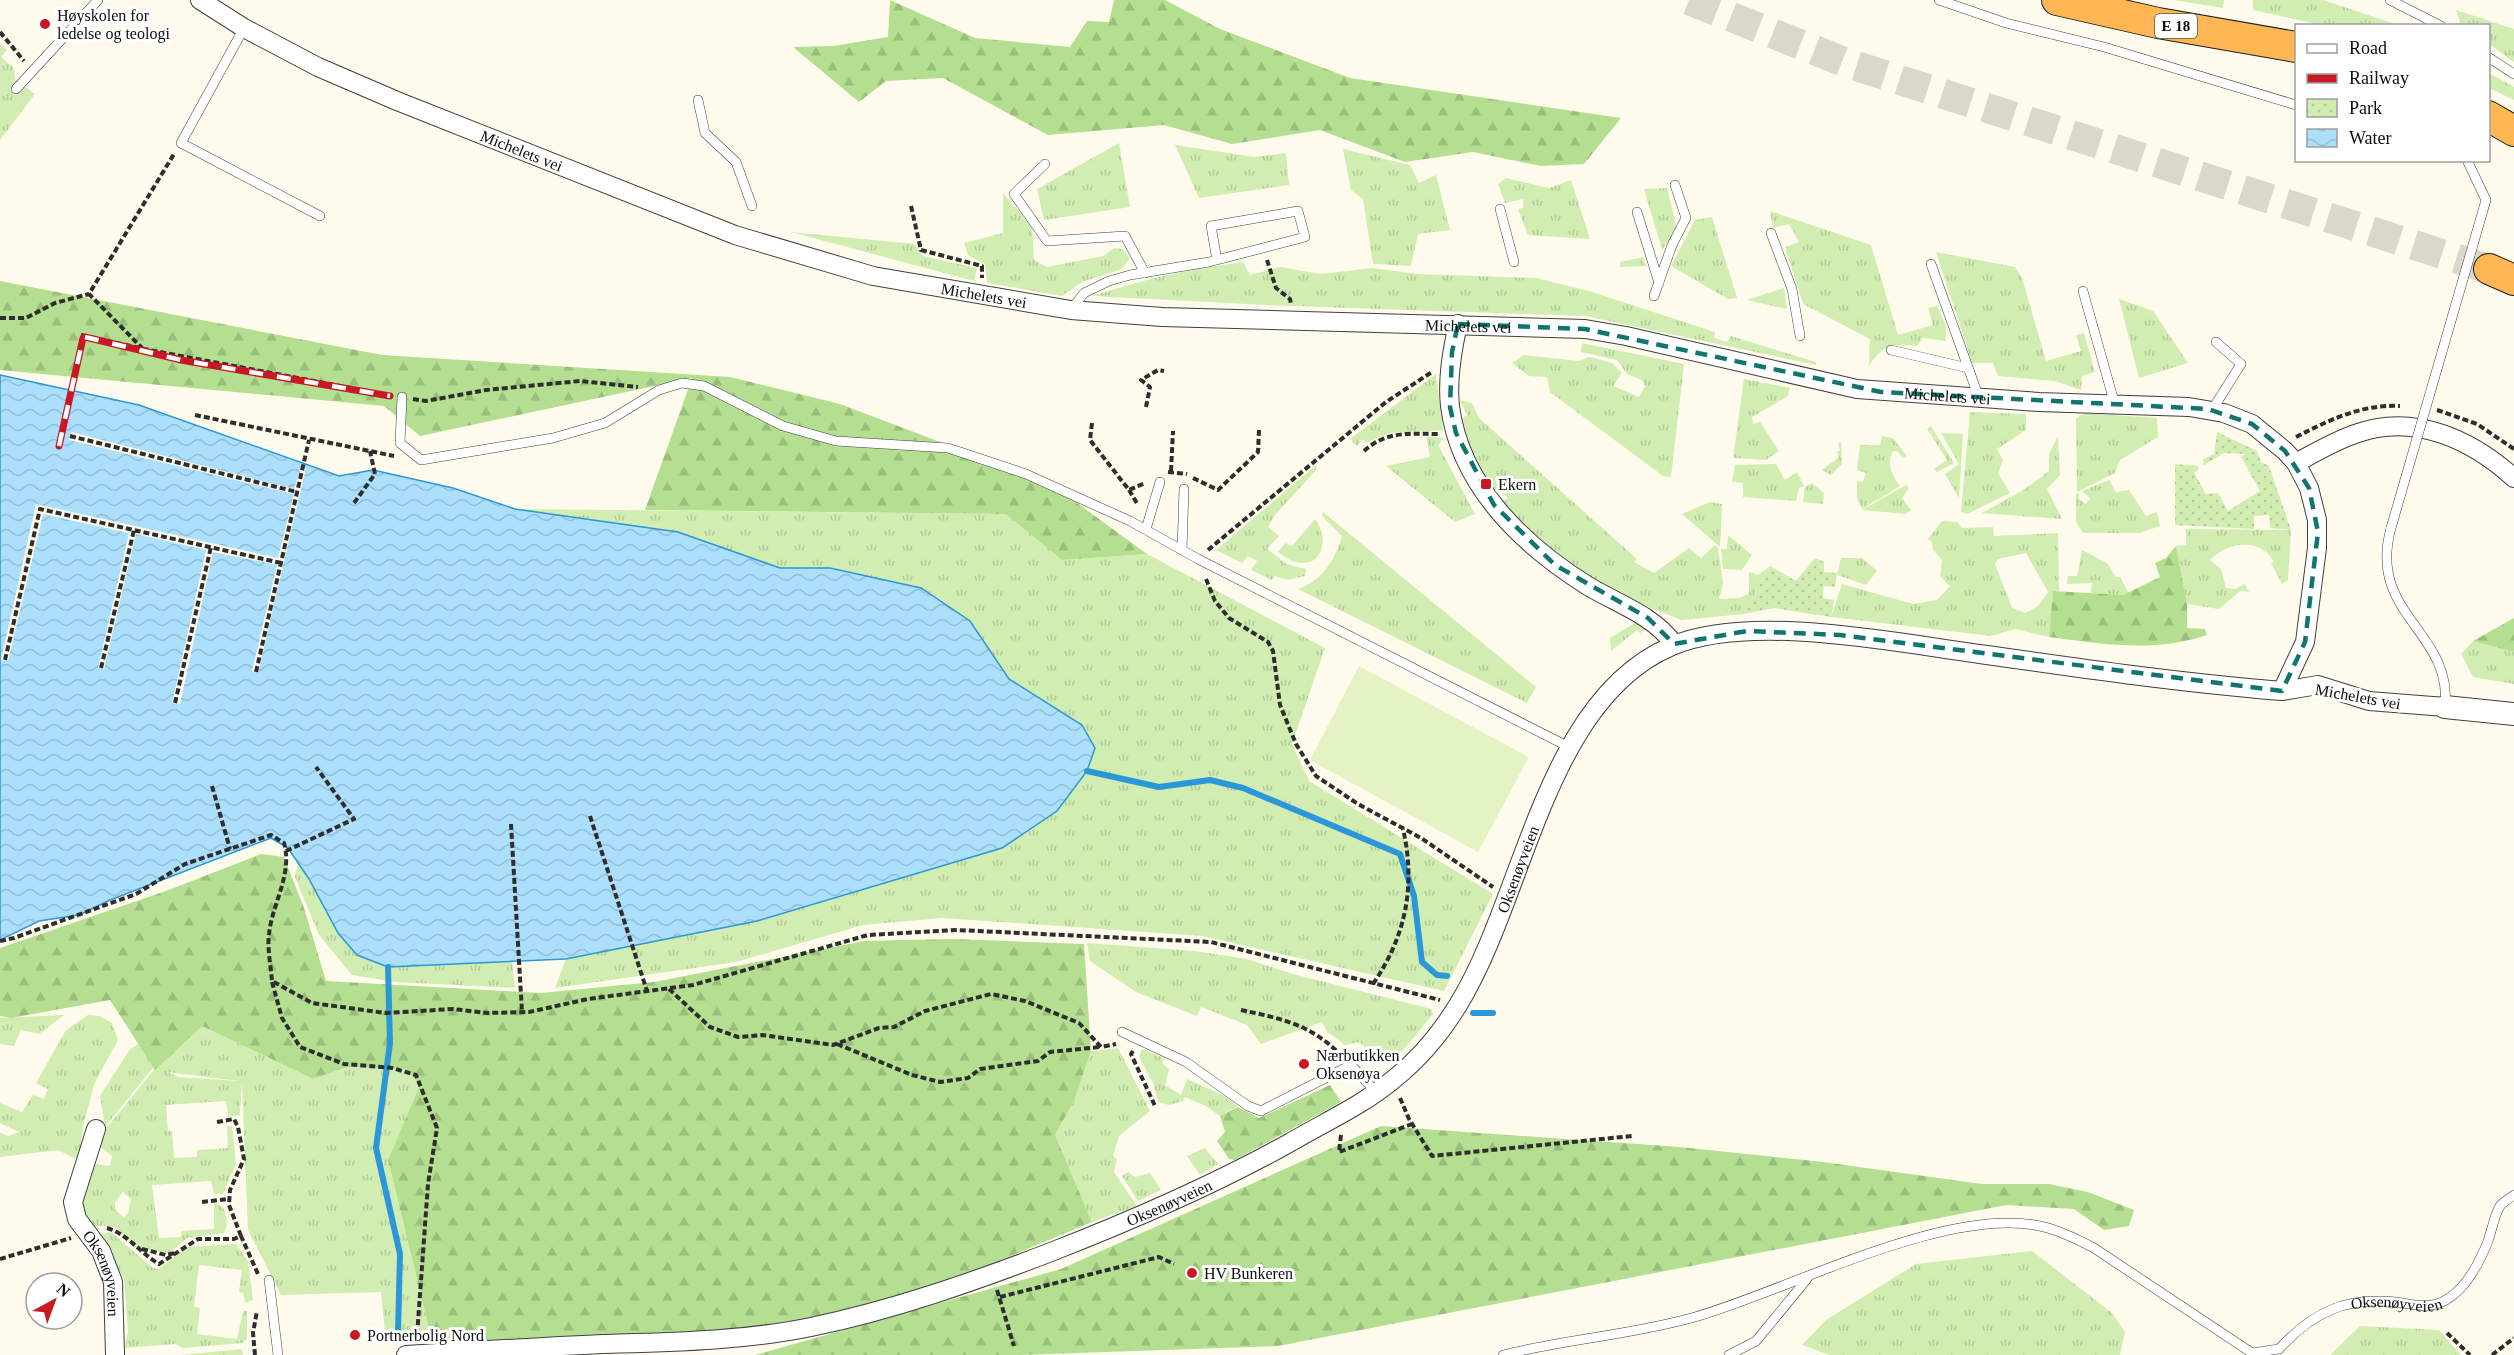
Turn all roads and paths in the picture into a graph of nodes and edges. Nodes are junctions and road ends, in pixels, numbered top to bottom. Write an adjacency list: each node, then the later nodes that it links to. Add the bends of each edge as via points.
1 (98, 0): 11 (lane)
2 (200, 0): 7 (street, Michelets vei)
3 (1939, 0): 15 (lane, via 2006,23 2104,47)
4 (2057, 0): 9 (highway, E 18, via 2148,21)
5 (2390, 0): 6 (lane)
6 (2437, 24)
7 (244, 27): 18 (lane); 37 (street, Michelets vei, via 318,67 397,101 735,235 873,276)
8 (0, 32): 11 (path)
9 (2295, 47)
10 (2490, 58): 12 (lane)
11 (33, 71): 13 (lane)
12 (2514, 74)
13 (16, 89)
14 (698, 100): 22 (lane, via 705,133 736,162)
15 (2295, 105)
16 (2490, 117): 17 (highway)
17 (2514, 131)
18 (181, 143): 26 (lane); 35 (path)
19 (2468, 162): 86 (lane, bridge, via 2486,200 2386,555 2389,585 2439,661 2447,689)
20 (1045, 164): 32 (lane, via 1014,194 1047,241 1125,236)
21 (1675, 185): 33 (lane, via 1686,218)
22 (752, 206)
23 (911, 206): 37 (path, via 921,250 982,266)
24 (1500, 209): 29 (lane)
25 (1637, 212): 33 (lane)
26 (320, 216)
27 (1771, 233): 43 (lane, via 1792,289)
28 (1217, 260): 28 (lane, via 1305,237 1298,211 1211,226); 32 (lane)
29 (1514, 262)
30 (1269, 264): 38 (path, via 1276,288)
31 (1931, 264): 47 (lane)
32 (1145, 273): 39 (lane, via 1094,287)
33 (1659, 283): 36 (lane)
34 (2083, 291): 53 (lane)
35 (89, 294): 40 (path, via 55,303 26,318); 45 (path)
36 (1654, 296)
37 (983, 297): 39 (street, Michelets vei)
38 (1290, 299)
39 (1071, 310): 41 (street, Michelets vei, via 1166,317)
40 (0, 318)
41 (1458, 324): 52 (street, Michelets vei, via 1585,330 1857,389); 60 (street, via 1449,384)
42 (81, 335): 45 (path)
43 (1800, 336)
44 (2216, 342): 55 (lane, via 2241,364)
45 (144, 349): 51 (path)
46 (1891, 350): 47 (lane)
47 (1968, 368): 52 (lane)
48 (1435, 370): 78 (path, via 1386,402)
49 (1164, 371): 54 (path, via 1158,370 1141,380 1150,387)
50 (659, 390): 51 (path, via 580,381 486,390 426,402); 65 (lane, via 605,423 553,438); 74 (lane, via 682,383 704,386 783,426 836,441 948,448 1026,474)
51 (402, 397): 65 (lane, via 400,443)
52 (1978, 398): 53 (street, Michelets vei)
53 (2115, 405): 55 (street, Michelets vei)
54 (1146, 407)
55 (2212, 410): 66 (street, Michelets vei, via 2252,424)
56 (195, 415): 62 (path)
57 (1092, 423): 70 (path, via 1090,440 1129,490)
58 (1259, 430): 67 (path, via 1258,452 1218,490 1184,473)
59 (1173, 431): 67 (path)
60 (1456, 433): 63 (path, via 1404,432 1382,438); 80 (street, via 1474,475 1521,537 1555,565 1648,618)
61 (70, 436): 72 (path)
62 (309, 440): 64 (path); 72 (path)
63 (1364, 451)
64 (370, 452): 65 (path); 73 (path, via 375,474)
65 (421, 460)
66 (2296, 463): 68 (street, via 2358,432 2416,428 2474,446); 84 (street, Michelets vei, via 2309,488 2318,540 2305,642)
67 (1171, 471): 69 (path)
68 (2514, 478)
69 (1160, 479): 74 (lane)
70 (1149, 481)
71 (1184, 489): 77 (lane)
72 (297, 492): 79 (path)
73 (354, 503)
74 (1146, 529): 77 (lane)
75 (134, 530): 76 (path); 81 (path, via 40,509); 82 (path)
76 (211, 547): 79 (path); 85 (path)
77 (1182, 550): 78 (lane)
78 (1198, 559): 88 (lane); 93 (path, via 1215,601 1229,618 1268,642 1273,651 1280,705 1296,744 1316,776)
79 (281, 563): 83 (path)
80 (1674, 644): 84 (street, Oksenøyveien, via 1747,631 1840,635 2197,684); 88 (street, Oksenøyveien, via 1631,670 1607,692)
81 (5, 660)
82 (101, 668)
83 (256, 672)
84 (2282, 691): 86 (street, Michelets vei, via 2318,686 2369,701)
85 (176, 703)
86 (2445, 707): 87 (street, Michelets vei)
87 (2514, 714)
88 (1569, 747): 96 (street, Oksenøyveien)
89 (316, 767): 95 (path, via 354,819)
90 (212, 786): 94 (path)
91 (590, 816): 101 (path)
92 (511, 824): 104 (path)
93 (1403, 828): 96 (path); 99 (path, via 1410,860 1407,896 1400,930 1385,967)
94 (230, 849): 95 (path, via 272,836 284,843); 97 (path, via 185,864 136,894)
95 (286, 851): 98 (path, via 285,876 268,936)
96 (1508, 897): 102 (street, Oksenøyveien, via 1489,946)
97 (0, 941)
98 (272, 981): 104 (path, via 312,1003 386,1013 453,1009); 137 (path, via 282,1018 300,1047 344,1064 392,1068 416,1075 437,1128 428,1184)
99 (1373, 984): 100 (path, via 1211,942 957,930 867,935 693,985); 102 (path)
100 (668, 988): 101 (path); 107 (path, via 710,1027 738,1037 762,1035)
101 (647, 991): 104 (path)
102 (1458, 1005): 110 (street, Oksenøyveien, via 1419,1056)
103 (1241, 1010): 109 (path, via 1292,1021 1332,1046)
104 (522, 1012)
105 (1122, 1032): 106 (lane)
106 (1136, 1039): 108 (path); 109 (lane, via 1186,1062 1261,1111); 112 (path, via 1131,1054)
107 (836, 1044): 108 (path, via 912,1075 940,1082 968,1078 980,1069 1038,1061 1050,1052); 108 (path, via 879,1028 894,1028 925,1011 991,994 1025,1001 1079,1023)
108 (1101, 1047)
109 (1351, 1065): 111 (lane)
110 (1392, 1081): 111 (street, Oksenøyveien); 115 (path)
111 (1376, 1092): 113 (street, Oksenøyveien)
112 (1155, 1106)
113 (1342, 1113): 115 (path, via 1339,1152); 127 (street, Oksenøyveien, via 1237,1172)
114 (217, 1122): 119 (path, via 234,1119 244,1159)
115 (1412, 1125): 117 (path, via 1432,1156)
116 (96, 1130): 121 (street, Oksenøyveien, via 73,1202)
117 (1632, 1136)
118 (2514, 1195): 128 (lane, Oksenøyveien, via 2500,1205 2487,1244 2462,1288 2442,1302 2429,1306 2350,1302 2299,1327 2279,1349 2252,1353 2094,1248 2068,1234 2040,1226 2003,1224 1944,1232 1906,1241)
119 (229, 1199): 120 (path); 122 (path)
120 (202, 1202)
121 (86, 1234): 123 (path, via 107,1227 120,1232); 125 (path); 138 (street, Oksenøyveien, via 101,1251 113,1282)
122 (241, 1236): 124 (path, via 198,1239); 129 (path, via 257,1269)
123 (137, 1247): 124 (path, via 166,1255); 124 (path, via 159,1264)
124 (176, 1253)
125 (0, 1259)
126 (1174, 1264): 131 (path, via 1160,1257)
127 (993, 1275): 131 (path); 136 (street, Oksenøyveien, via 878,1311 809,1327 728,1338)
128 (1809, 1277): 142 (lane, via 1694,1317); 143 (lane, via 1756,1341)
129 (258, 1280)
130 (269, 1280): 140 (lane)
131 (1000, 1298): 135 (path)
132 (259, 1300): 139 (path, via 253,1333)
133 (2447, 1334): 144 (path)
134 (2514, 1338): 145 (path)
135 (1014, 1346)
136 (458, 1353): 137 (street, Oksenøyveien)
137 (416, 1354): 141 (street, Oksenøyveien)
138 (115, 1355)
139 (255, 1355)
140 (278, 1355)
141 (406, 1355)
142 (1503, 1355)
143 (1729, 1355)
144 (2470, 1355)
145 (2492, 1355)

